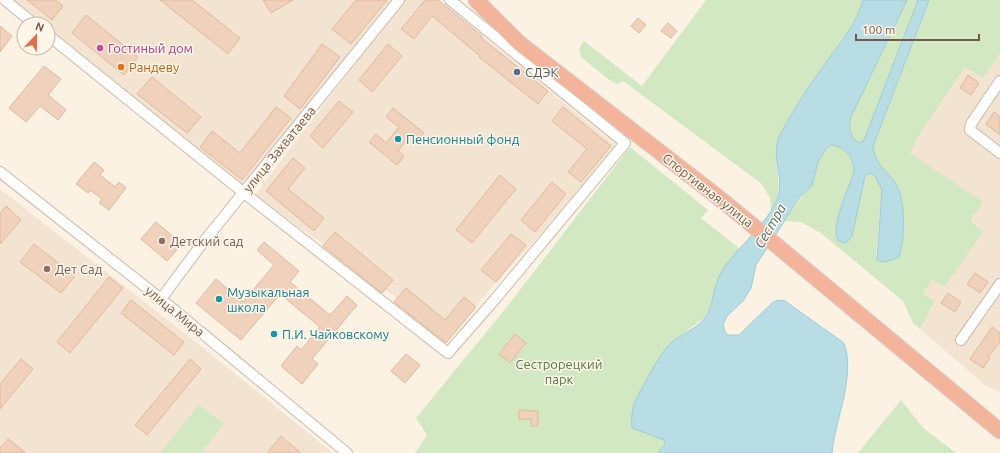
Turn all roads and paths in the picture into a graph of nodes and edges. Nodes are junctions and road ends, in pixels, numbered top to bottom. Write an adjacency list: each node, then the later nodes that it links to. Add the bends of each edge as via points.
1 (5, 0): 6 (street)
2 (398, 0): 11 (street, улица Захватаева)
3 (450, 0): 11 (street, via 625,143 448,353)
4 (476, 0): 5 (highway, Спортивная улица)
5 (490, 5): 12 (highway, Спортивная улица, via 519,42 727,197)
6 (24, 16)
7 (56, 41): 11 (street)
8 (1000, 81): 9 (street, via 971,124 970,130)
9 (1000, 153)
10 (0, 172): 14 (street, улица Мира)
11 (244, 193): 14 (street, улица Захватаева)
12 (806, 262): 16 (highway, Спортивная улица); 17 (highway, Спортивная улица)
13 (1000, 284): 15 (street)
14 (160, 299): 18 (street, улица Мира)
15 (961, 340)
16 (1000, 419)
17 (1000, 431)
18 (347, 453)

